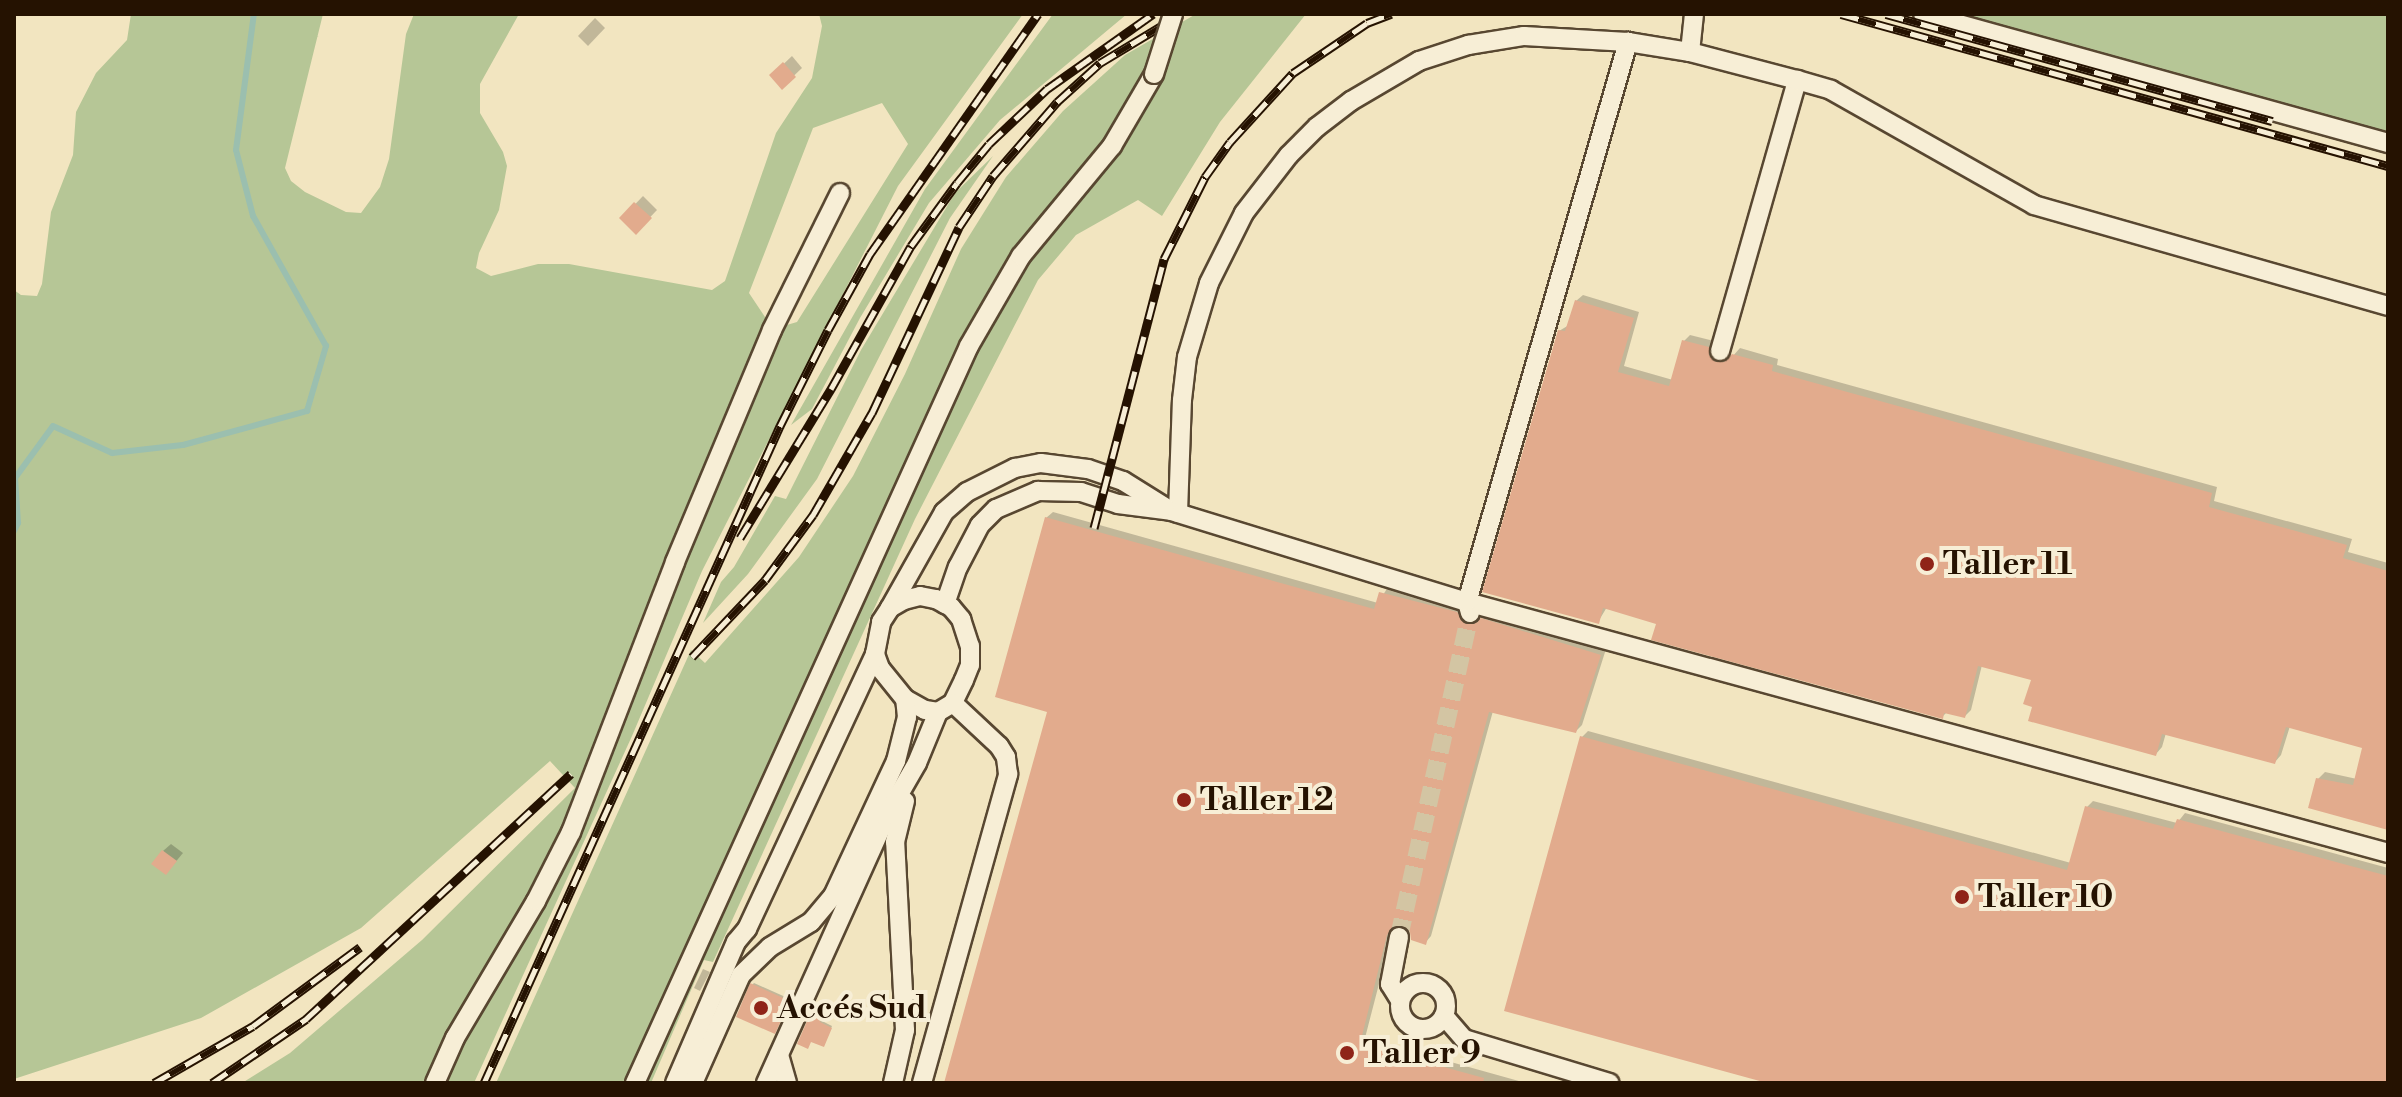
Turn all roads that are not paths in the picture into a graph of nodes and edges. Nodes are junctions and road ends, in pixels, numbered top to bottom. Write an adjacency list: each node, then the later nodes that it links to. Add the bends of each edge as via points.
1 (1173, 14): 27 (street, bridge, via 1154,74 1112,146 1021,256 974,335)
2 (1694, 14): 5 (street)
3 (1923, 14): 7 (street)
4 (1628, 42): 5 (street); 11 (street, via 1524,36 1468,45 1419,61 1380,81 1317,127 1289,155 1244,213 1197,318 1182,400); 14 (street)
5 (1690, 52): 6 (street)
6 (1797, 80): 9 (street, via 1831,90 2034,205); 10 (street)
7 (2388, 143)
8 (840, 193): 26 (street, via 772,330 571,832)
9 (2388, 306)
10 (1720, 351)
11 (1175, 512): 12 (street, via 1058,489 1018,496 980,525); 13 (street, via 1123,481 1088,469 1041,463 1015,468 967,492 944,512); 14 (street)
12 (945, 604): 13 (street, via 920,596); 17 (street, via 961,619 970,665)
13 (890, 608): 15 (street, via 881,622)
14 (1468, 608): 19 (street)
15 (875, 654): 16 (street); 28 (street, via 747,929 736,942)
16 (905, 699): 17 (street, via 925,710); 29 (street, via 907,717 896,761 833,896 811,922 753,960 741,975)
17 (945, 707): 18 (street); 33 (street, via 999,746 1008,774)
18 (917, 763): 25 (street, via 886,817); 32 (street, via 895,842 905,1030)
19 (2388, 853)
20 (1399, 937): 21 (street, via 1390,984)
21 (1400, 1000): 22 (street, via 1415,984 1429,984 1442,993); 23 (street, via 1405,1021)
22 (1444, 1016): 23 (street); 24 (street)
23 (1425, 1029): 24 (street)
24 (1464, 1039): 34 (street)
25 (779, 1055): 30 (street); 31 (street)
26 (435, 1083)
27 (635, 1083)
28 (675, 1083)
29 (693, 1083)
30 (766, 1083)
31 (787, 1083)
32 (893, 1083)
33 (922, 1083)
34 (1610, 1083)

